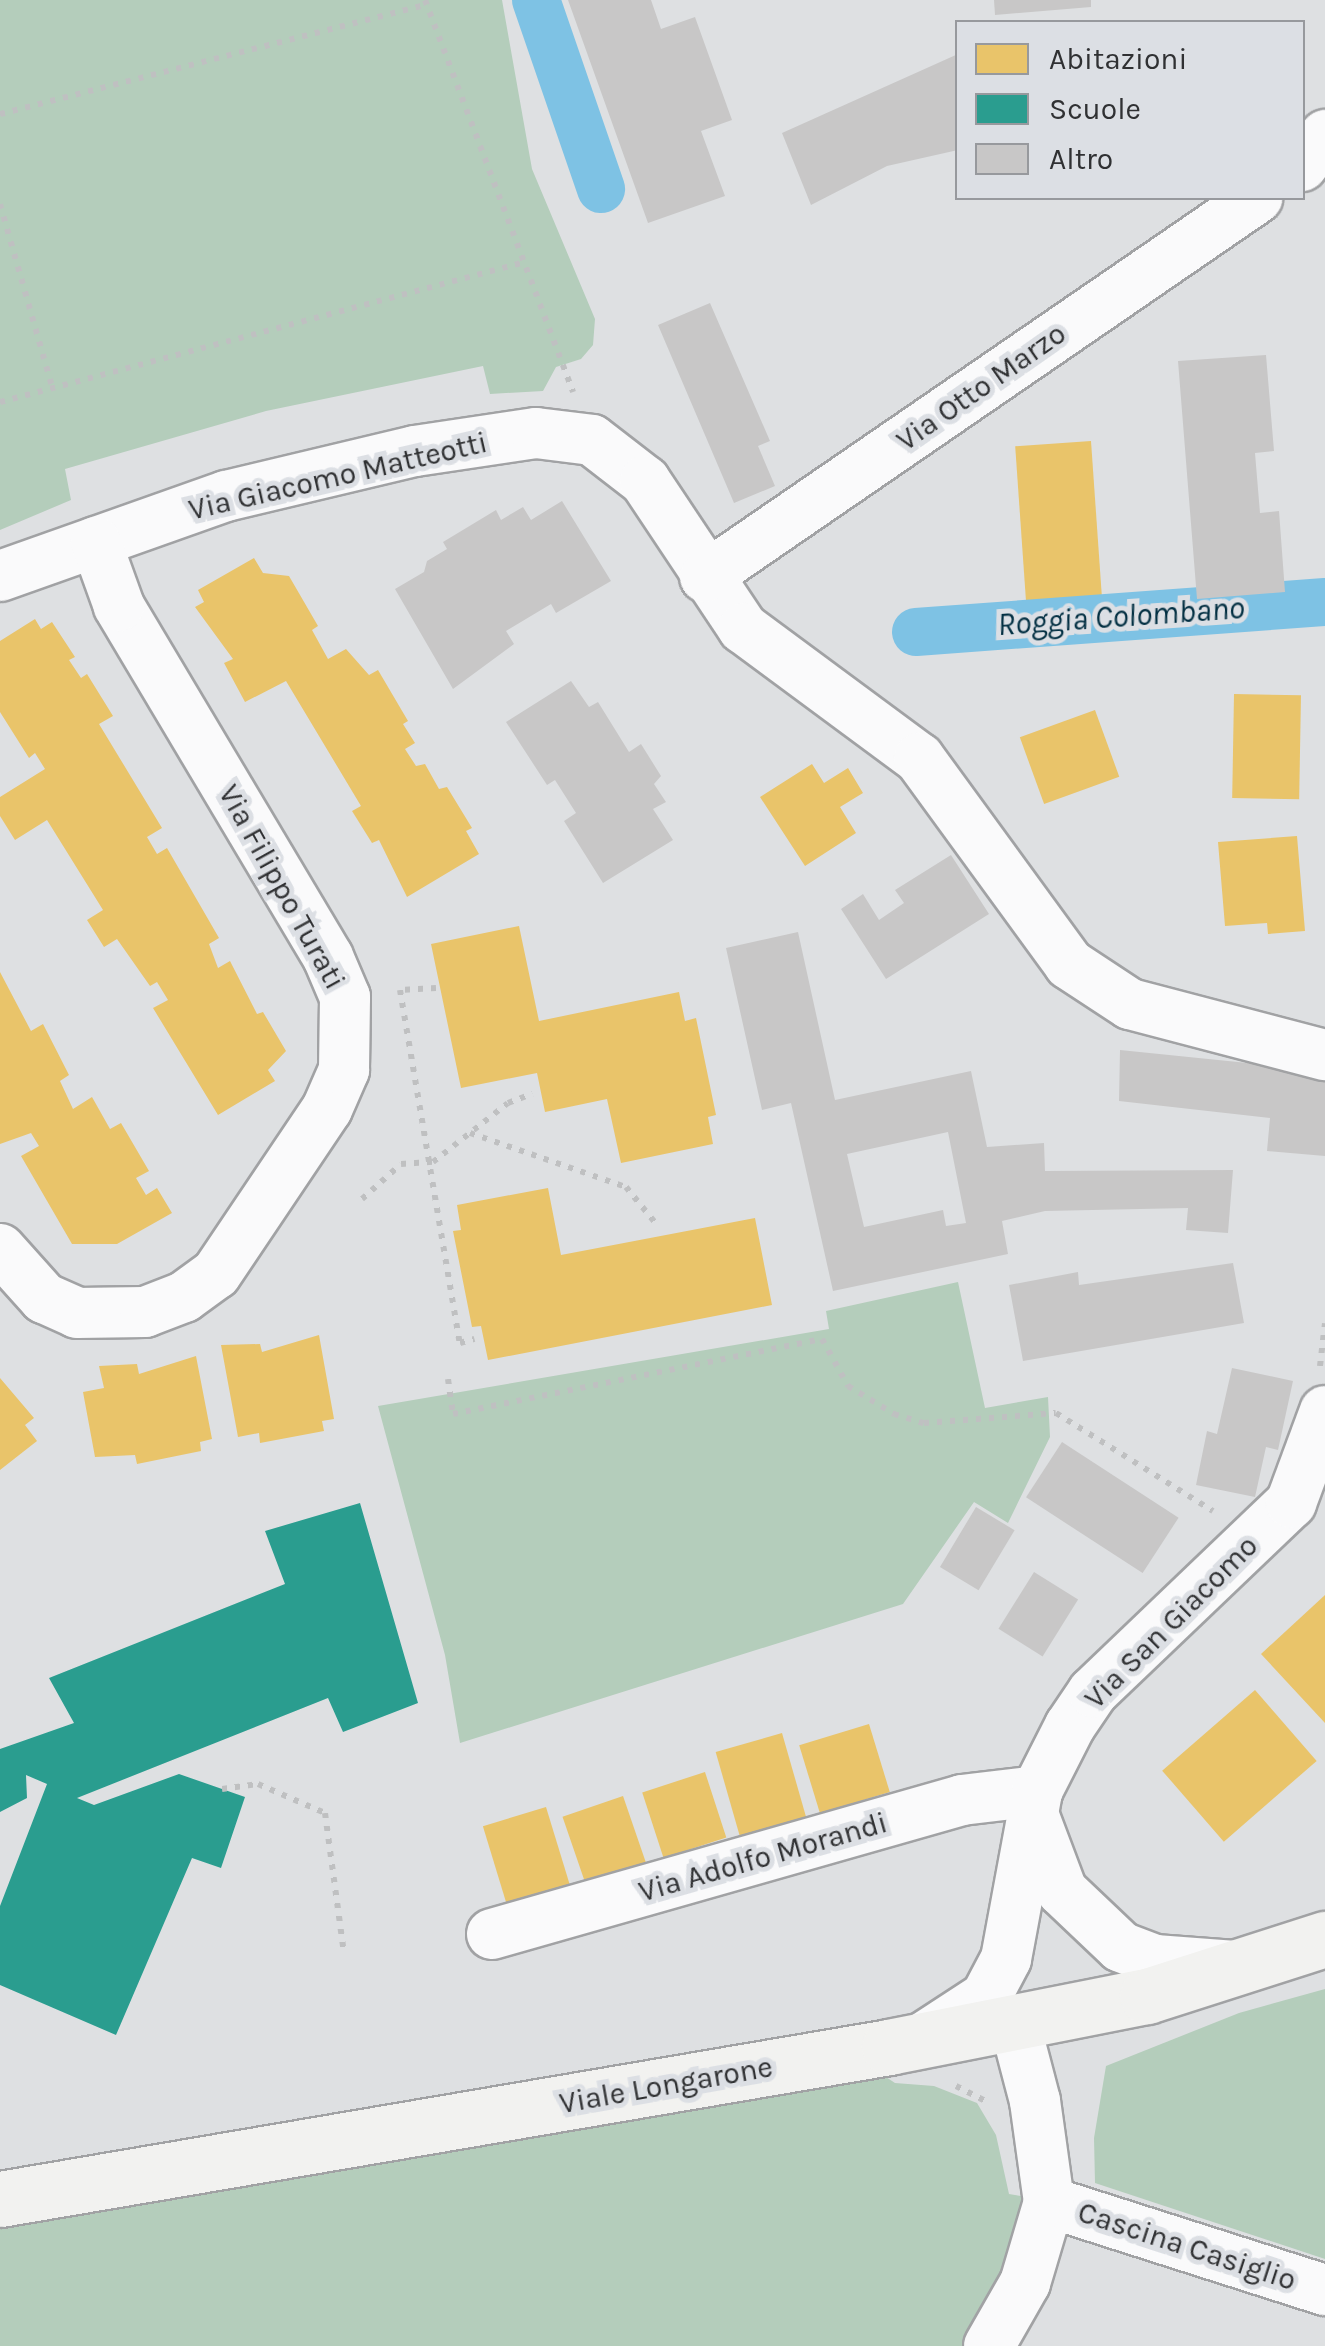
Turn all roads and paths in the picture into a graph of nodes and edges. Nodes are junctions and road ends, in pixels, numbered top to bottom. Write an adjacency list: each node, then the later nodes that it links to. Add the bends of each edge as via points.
1 (426, 2): 2 (path); 7 (path)
2 (0, 114)
3 (1325, 136): 4 (street)
4 (1305, 162)
5 (1254, 200): 13 (street, Via Otto Marzo)
6 (0, 204): 8 (path)
7 (524, 262): 8 (path); 10 (path)
8 (52, 386): 9 (path)
9 (0, 402)
10 (592, 440): 11 (street, Via Giacomo Matteotti, via 536,432 415,451 226,496); 13 (street, via 644,481)
11 (96, 542): 12 (street, Via Giacomo Matteotti); 21 (street, Via Filippo Turati, via 126,619 328,957 345,997 347,1052 328,1110 216,1274 184,1297 145,1312 77,1313 44,1298)
12 (0, 576)
13 (705, 577): 15 (street, via 743,628 776,656 919,758 1035,922 1096,987 1178,1019)
14 (436, 988): 18 (path, via 400,990)
15 (1325, 1055)
16 (532, 1094): 17 (path, via 508,1103)
17 (470, 1134): 18 (path); 20 (path, via 626,1187)
18 (434, 1162): 19 (path, via 402,1164); 22 (path, via 460,1343)
19 (362, 1199)
20 (657, 1225)
21 (0, 1249)
22 (474, 1339)
23 (448, 1380): 25 (path, via 454,1414 822,1339 848,1386 894,1414 924,1423 1056,1413)
24 (1325, 1411): 25 (street, Via San Giacomo, via 1291,1503)
25 (1258, 1536): 27 (street, Via San Giacomo, via 1094,1692)
26 (222, 1789): 30 (path, via 258,1784 325,1812)
27 (1036, 1805): 28 (street, Via Adolfo Morandi, via 962,1800); 31 (street, via 1062,1891 1121,1946 1154,1960); 33 (street, Via San Giacomo, via 1006,1959 986,1997)
28 (492, 1934)
29 (1325, 1939): 31 (main road, Viale Longarone)
30 (344, 1953)
31 (1240, 1966): 32 (main road, Viale Longarone, via 1147,1996)
32 (1014, 2021): 33 (main road, Viale Longarone); 36 (street, via 1036,2100)
33 (934, 2061): 34 (path); 35 (main road, Viale Longarone)
34 (997, 2113)
35 (0, 2199)
36 (1049, 2202): 37 (street, Cascina Casiglio); 38 (street, via 1025,2283)
37 (1325, 2290)
38 (989, 2346)

